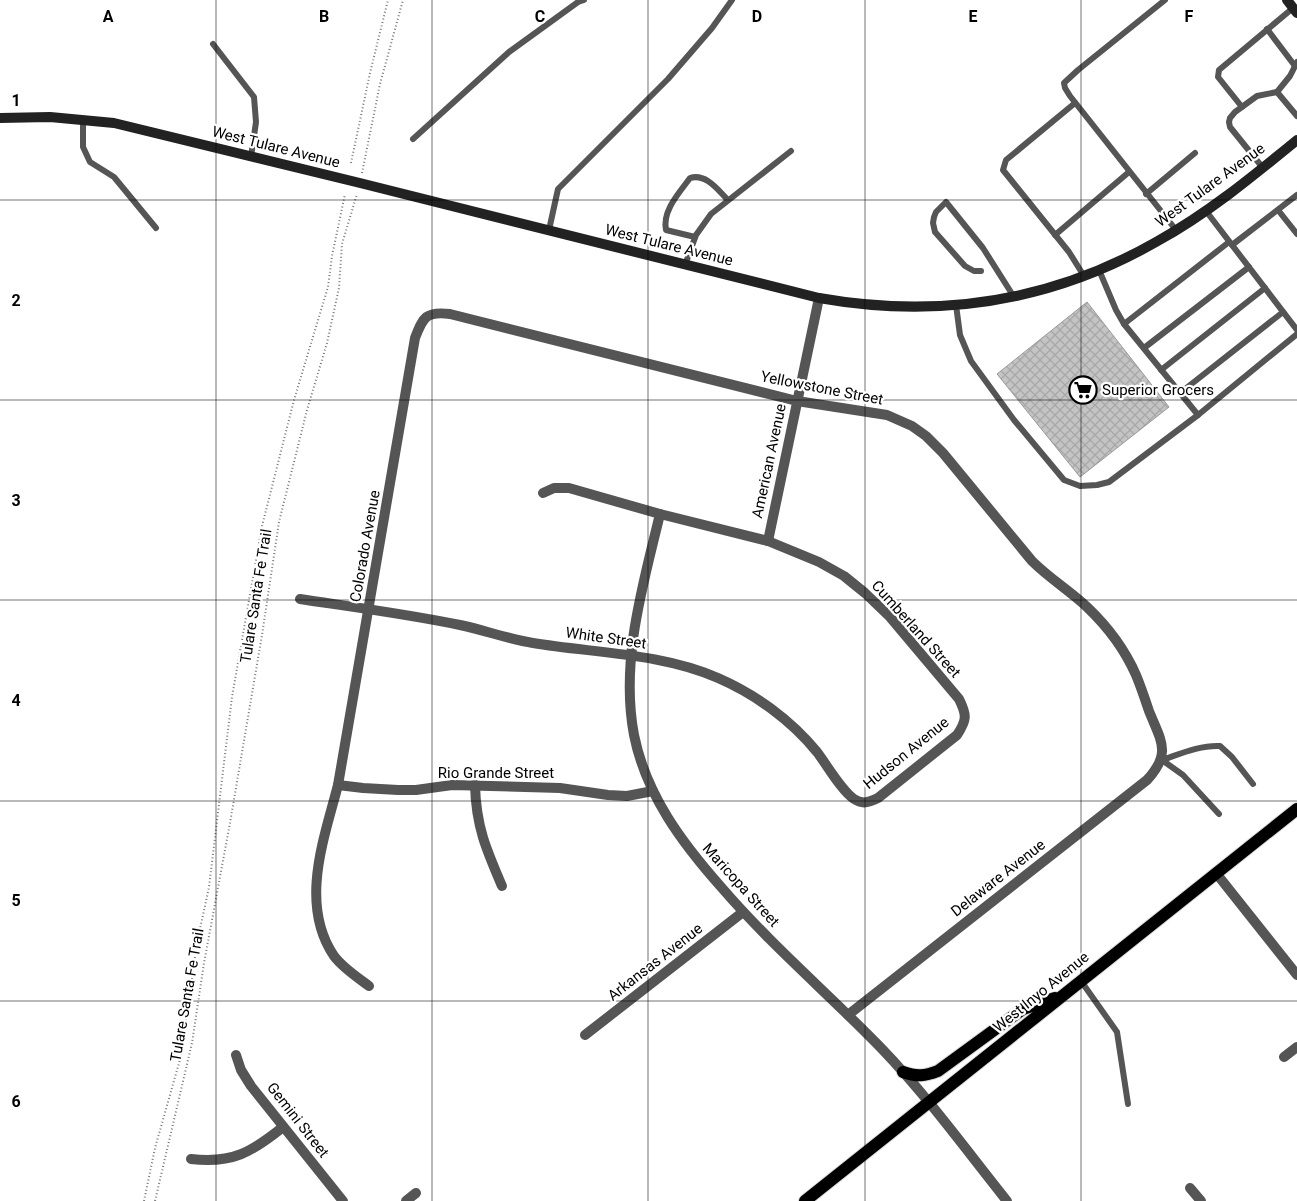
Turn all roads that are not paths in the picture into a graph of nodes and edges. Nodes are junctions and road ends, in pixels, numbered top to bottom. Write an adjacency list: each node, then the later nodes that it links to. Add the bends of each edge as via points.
1 (584, 0): 14 (lane, via 509,52)
2 (732, 0): 27 (lane, via 668,79 558,189)
3 (1165, 0): 9 (lane, via 1064,83)
4 (1292, 7): 5 (lane)
5 (1267, 29): 7 (lane); 10 (lane, via 1218,70 1218,77)
6 (213, 44): 18 (lane, via 254,97 256,122)
7 (1296, 64): 8 (lane)
8 (1277, 92): 10 (lane, via 1257,96); 11 (lane)
9 (1075, 103): 20 (lane); 30 (lane, via 1006,160 1003,170)
10 (1242, 107): 19 (lane, via 1230,118 1230,127)
11 (1297, 116)
12 (0, 118): 13 (main road, West Tulare Avenue)
13 (83, 120): 18 (main road, West Tulare Avenue, via 114,123); 26 (lane, via 83,147 90,162 114,177)
14 (413, 139)
15 (1297, 140): 19 (main road, West Tulare Avenue)
16 (791, 151): 23 (lane)
17 (1195, 154): 21 (lane)
18 (251, 157): 27 (main road, West Tulare Avenue)
19 (1263, 168): 25 (main road, West Tulare Avenue)
20 (1129, 172): 21 (lane); 30 (lane)
21 (1146, 194): 28 (lane)
22 (1297, 195): 24 (lane)
23 (728, 200): 31 (lane, via 711,214); 31 (lane, via 705,178 690,178 672,202 664,222 666,230)
24 (1278, 210): 29 (lane); 32 (lane)
25 (1206, 211): 28 (main road, West Tulare Avenue); 32 (lane)
26 (156, 228)
27 (549, 230): 33 (main road, West Tulare Avenue)
28 (1176, 230): 35 (main road, West Tulare Avenue)
29 (1297, 234)
30 (1055, 236): 37 (lane)
31 (695, 237): 33 (lane)
32 (1231, 244): 34 (lane); 44 (lane)
33 (685, 265): 40 (main road, West Tulare Avenue)
34 (1248, 267): 38 (lane); 47 (lane)
35 (1099, 270): 37 (main road, West Tulare Avenue); 44 (lane)
36 (981, 271): 39 (lane, via 965,266 935,232 934,217 946,202 983,248)
37 (1084, 276): 39 (main road, West Tulare Avenue)
38 (1265, 288): 42 (lane); 48 (lane)
39 (1014, 297): 41 (main road, West Tulare Avenue)
40 (819, 298): 41 (main road, West Tulare Avenue, via 884,307); 50 (street, American Avenue)
41 (956, 305): 51 (lane, via 960,335 971,362 1064,480 1080,486 1109,482)
42 (1283, 312): 45 (lane); 49 (lane)
43 (427, 315): 50 (street, Yellowstone Street, via 436,312 450,314); 56 (street, Colorado Avenue, via 415,338)
44 (1124, 324): 47 (lane)
45 (1297, 330)
46 (1297, 334): 51 (lane)
47 (1144, 348): 48 (lane)
48 (1162, 370): 49 (lane)
49 (1180, 393): 51 (lane)
50 (797, 401): 54 (street, American Avenue); 59 (street, Yellowstone Street, via 887,415 926,436 1044,574 1086,606 1114,637 1136,674 1160,738)
51 (1198, 414)
52 (543, 493): 53 (street, Cumberland Street, via 554,488 569,488)
53 (660, 514): 54 (street, Cumberland Street); 57 (street, Maricopa Street)
54 (768, 541): 58 (street, Cumberland Street, via 819,562 866,593 959,699)
55 (300, 599): 56 (street, White Street)
56 (369, 610): 57 (street, White Street, via 460,625 531,643); 61 (street, Colorado Avenue)
57 (631, 656): 63 (street, Maricopa Street, via 634,735); 64 (street, White Street, via 671,661 694,668 719,678 761,703 801,734 842,788)
58 (965, 720): 64 (street, Hudson Avenue, via 957,735 878,798)
59 (1162, 760): 60 (lane, via 1187,751 1220,746); 66 (lane, via 1183,775); 74 (street, Delaware Avenue, via 1147,780)
60 (1253, 784)
61 (338, 785): 62 (street, Rio Grande Street, via 398,790); 72 (street, Colorado Avenue, via 316,878 320,924 335,958)
62 (475, 785): 63 (street, Rio Grande Street, via 560,788 627,796); 68 (street, via 482,838)
63 (653, 791): 69 (street, Maricopa Street, via 687,847)
64 (860, 802)
65 (1297, 809): 67 (main road, West Inyo Avenue)
66 (1219, 814)
67 (1216, 873): 70 (street); 71 (main road, West Inyo Avenue)
68 (502, 886)
69 (743, 912): 74 (street, Maricopa Street); 75 (street, Arkansas Avenue)
70 (1297, 975)
71 (1081, 981): 73 (main road, West Inyo Avenue); 81 (lane, via 1117,1032)
72 (369, 986)
73 (1062, 996): 79 (main road, via 1023,1009 938,1072 924,1077); 80 (main road, West Inyo Avenue)
74 (848, 1015): 79 (street, Maricopa Street)
75 (585, 1035)
76 (1297, 1047): 78 (street)
77 (236, 1054): 82 (street, Gemini Street, via 240,1070)
78 (1284, 1057)
79 (903, 1072): 80 (street, Maricopa Street)
80 (928, 1103): 88 (main road, West Inyo Avenue); 89 (street, Maricopa Street)
81 (1128, 1104)
82 (283, 1127): 83 (street, via 253,1150 236,1158 214,1161); 86 (street, Gemini Street)
83 (191, 1159)
84 (1190, 1188): 90 (street)
85 (416, 1193): 87 (street)
86 (343, 1201)
87 (406, 1201)
88 (805, 1201)
89 (1007, 1201)
90 (1201, 1201)

